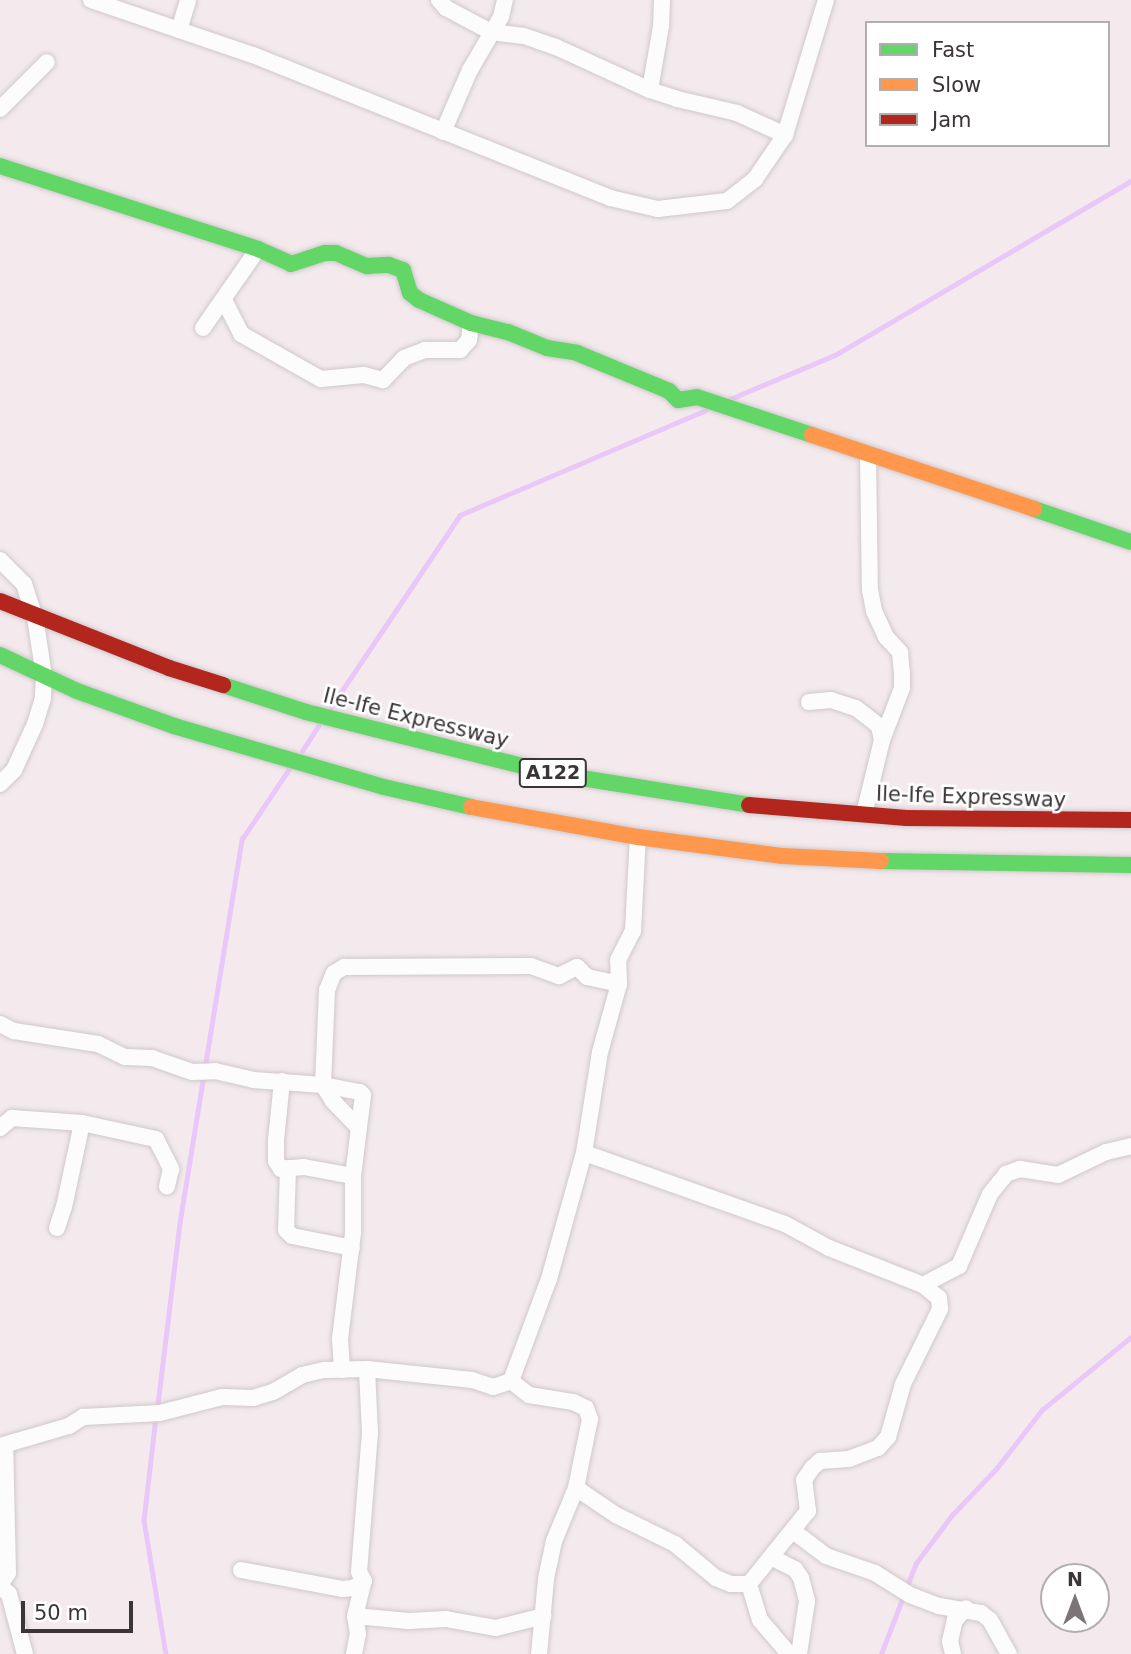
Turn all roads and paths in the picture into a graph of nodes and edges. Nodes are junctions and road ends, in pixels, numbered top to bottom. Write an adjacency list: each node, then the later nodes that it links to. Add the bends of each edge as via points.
1 (91, 0): 7 (street)
2 (188, 0): 7 (street)
3 (439, 0): 8 (street)
4 (505, 0): 8 (street, via 501,18)
5 (662, 0): 10 (street)
6 (826, 0): 13 (street)
7 (179, 30): 12 (street)
8 (491, 32): 10 (street, via 524,36 556,47); 12 (street)
9 (47, 62): 11 (street)
10 (650, 90): 13 (street, via 737,113)
11 (0, 109)
12 (443, 132): 13 (street, via 610,198 658,209 727,201 755,179)
13 (785, 135)
14 (0, 166): 15 (main road)
15 (258, 249): 16 (street); 17 (main road, via 292,264 336,253 367,266 389,265 403,270 410,293 419,300)
16 (225, 300): 17 (street, via 241,334 321,379 364,375 383,380 404,358 425,350 460,350 469,340); 18 (street)
17 (471, 323): 19 (main road, via 577,353 662,387 678,400 697,397)
18 (203, 328)
19 (869, 454): 20 (main road); 27 (street, via 870,590 886,636 900,652 902,673 902,688)
20 (1131, 542)
21 (0, 560): 23 (street, via 24,584)
22 (0, 601): 23 (main road, Ile-Ife Expressway / A122)
23 (34, 617): 25 (street); 30 (main road, Ile-Ife Expressway / A122, via 169,668 306,712 467,754 550,773)
24 (0, 654): 25 (main road, A122)
25 (44, 676): 28 (street, via 35,724 14,770); 31 (main road, A122, via 174,726 384,787 491,812)
26 (809, 702): 27 (street, via 831,700 856,708 879,726)
27 (882, 740): 30 (street)
28 (0, 784)
29 (1131, 821): 30 (main road, Ile-Ife Expressway / A122)
30 (854, 823): 32 (main road)
31 (638, 837): 32 (main road, A122); 34 (street, via 633,931 618,960)
32 (849, 861): 33 (main road, A122)
33 (1131, 865)
34 (619, 984): 37 (street, via 587,977 577,968 559,976 531,965 344,968 334,973 327,990); 42 (street, via 600,1052)
35 (0, 1024): 36 (street, via 14,1031 98,1044 125,1057 152,1058 192,1072 215,1070 253,1080)
36 (282, 1081): 37 (street); 43 (street, via 276,1161 281,1169)
37 (323, 1085): 39 (street); 39 (street, via 363,1095)
38 (82, 1123): 40 (street, via 12,1118); 45 (street, via 156,1139 171,1169); 46 (street)
39 (357, 1126): 44 (street)
40 (0, 1128)
41 (1131, 1146): 48 (street, via 1106,1152 1058,1175 1020,1169 1006,1174 990,1194 959,1266)
42 (584, 1153): 48 (street, via 785,1224 829,1248); 51 (street, via 549,1279)
43 (288, 1168): 44 (street); 47 (street, via 286,1230 292,1236)
44 (353, 1176): 47 (street)
45 (167, 1187)
46 (57, 1228)
47 (352, 1248): 50 (street, via 340,1339)
48 (923, 1285): 54 (street, via 939,1298 940,1309 903,1384 888,1437 878,1448 849,1459 820,1461 812,1468 804,1480 808,1511)
49 (367, 1369): 50 (street); 51 (street, via 471,1380 493,1387); 57 (street, via 370,1433 359,1572)
50 (342, 1370): 52 (street, via 302,1375 253,1398 222,1397 160,1413 83,1417 69,1426)
51 (511, 1381): 53 (street, via 529,1395 586,1408 590,1431)
52 (3, 1446): 59 (street, via 8,1573)
53 (576, 1488): 58 (street, via 616,1515 675,1544 716,1578); 62 (street, via 554,1542)
54 (793, 1531): 55 (street); 60 (street, via 826,1556 875,1573 910,1595 939,1606)
55 (773, 1558): 58 (street); 67 (street, via 802,1578 807,1601)
56 (241, 1570): 57 (street, via 343,1589)
57 (364, 1581): 61 (street)
58 (749, 1584): 66 (street, via 760,1620)
59 (0, 1586): 63 (street, via 9,1594)
60 (966, 1608): 68 (street, via 955,1620 950,1641); 69 (street, via 990,1620)
61 (355, 1616): 62 (street, via 446,1619 496,1628); 64 (street)
62 (543, 1616): 65 (street)
63 (24, 1654)
64 (354, 1654)
65 (539, 1654)
66 (789, 1654)
67 (799, 1654)
68 (953, 1654)
69 (1009, 1654)

